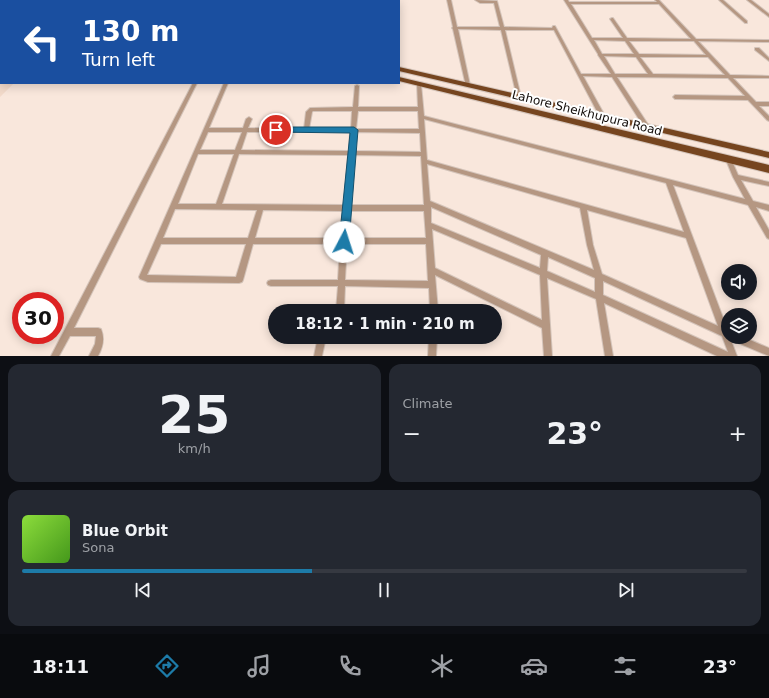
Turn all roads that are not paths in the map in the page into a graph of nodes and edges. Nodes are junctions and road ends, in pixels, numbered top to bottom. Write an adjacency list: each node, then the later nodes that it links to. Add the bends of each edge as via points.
1 (449, 0): 10 (street)
2 (477, 0): 11 (street, via 496,2)
3 (721, 0): 9 (street)
4 (749, 0): 7 (street)
5 (567, 1): 6 (street); 12 (street)
6 (658, 1): 14 (street)
7 (769, 16)
8 (612, 19): 13 (street)
9 (746, 22)
10 (454, 28): 11 (street); 31 (street)
11 (501, 28): 22 (street, via 555,28); 33 (street, via 511,58)
12 (590, 39): 13 (street); 17 (street)
13 (626, 39): 14 (street); 18 (street)
14 (694, 40): 15 (street); 19 (street)
15 (769, 41)
16 (757, 48): 20 (street)
17 (600, 55): 18 (street); 23 (street)
18 (638, 56): 19 (street); 24 (street)
19 (710, 56): 25 (street)
20 (769, 60)
21 (400, 69): 31 (highway, Lahore Sheikhupura Road)
22 (580, 75): 23 (street); 40 (street)
23 (613, 75): 24 (street); 44 (street)
24 (651, 75): 25 (street)
25 (729, 77): 26 (street); 35 (street)
26 (769, 77)
27 (400, 79): 30 (highway, Lahore Sheikhupura Road)
28 (194, 84): 91 (street)
29 (226, 84): 45 (street)
30 (419, 84): 39 (street); 55 (highway, Lahore Sheikhupura Road)
31 (468, 85): 33 (highway, Lahore Sheikhupura Road)
32 (358, 86): 38 (street)
33 (519, 97): 40 (highway, Lahore Sheikhupura Road)
34 (675, 97): 35 (street)
35 (749, 98): 36 (street)
36 (755, 104): 37 (street); 43 (street)
37 (769, 104)
38 (356, 109): 39 (street); 47 (street, via 311,109); 48 (street)
39 (421, 110): 41 (street)
40 (602, 116): 44 (highway, Lahore Sheikhupura Road)
41 (422, 117): 49 (street); 59 (street)
42 (249, 119): 46 (street)
43 (769, 119)
44 (646, 126): 54 (highway, Lahore Sheikhupura Road)
45 (206, 130): 46 (street); 50 (street)
46 (245, 130): 47 (street); 51 (street)
47 (306, 130): 48 (street)
48 (354, 130): 49 (street); 52 (street)
49 (422, 131): 53 (street)
50 (197, 152): 51 (street); 63 (street)
51 (237, 152): 52 (street); 64 (street)
52 (352, 153): 53 (street); 67 (street)
53 (423, 154): 56 (street)
54 (769, 155)
55 (729, 160): 57 (highway, Lahore Sheikhupura Road); 58 (street)
56 (424, 161): 62 (street); 66 (street)
57 (769, 170)
58 (736, 177): 60 (street); 61 (street)
59 (668, 181): 61 (street); 72 (street)
60 (769, 184)
61 (750, 203): 68 (street); 69 (street)
62 (428, 205): 67 (street); 70 (street); 78 (street)
63 (174, 206): 64 (street); 74 (street)
64 (218, 207): 65 (street)
65 (261, 207): 67 (street); 75 (street)
66 (583, 207): 72 (street); 81 (street)
67 (347, 208): 77 (street)
68 (769, 208)
69 (762, 222): 71 (street); 73 (street)
70 (428, 224): 76 (street); 80 (street)
71 (769, 224)
72 (688, 236): 88 (street)
73 (769, 236)
74 (158, 241): 75 (street); 75 (street, via 143,276 145,279 238,280 242,277)
75 (252, 241): 77 (street)
76 (430, 241): 77 (street); 79 (street)
77 (344, 242): 83 (street)
78 (545, 253): 80 (street); 81 (street)
79 (432, 270): 84 (street); 89 (street)
80 (544, 273): 85 (street); 89 (street)
81 (599, 276): 85 (street); 90 (street)
82 (271, 283): 83 (street)
83 (342, 283): 84 (street); 86 (street)
84 (433, 285): 87 (street)
85 (599, 297): 102 (street); 103 (street)
86 (340, 304)
87 (434, 304)
88 (721, 319)
89 (546, 326): 101 (street)
90 (721, 331)
91 (67, 332): 97 (street); 98 (street, via 98,332 99,343)
92 (321, 344): 99 (street)
93 (433, 344): 100 (street)
94 (730, 344): 104 (street)
95 (750, 344): 96 (street)
96 (769, 352)
97 (55, 356)
98 (93, 356)
99 (318, 356)
100 (432, 356)
101 (548, 356)
102 (609, 356)
103 (726, 356)
104 (733, 356)

